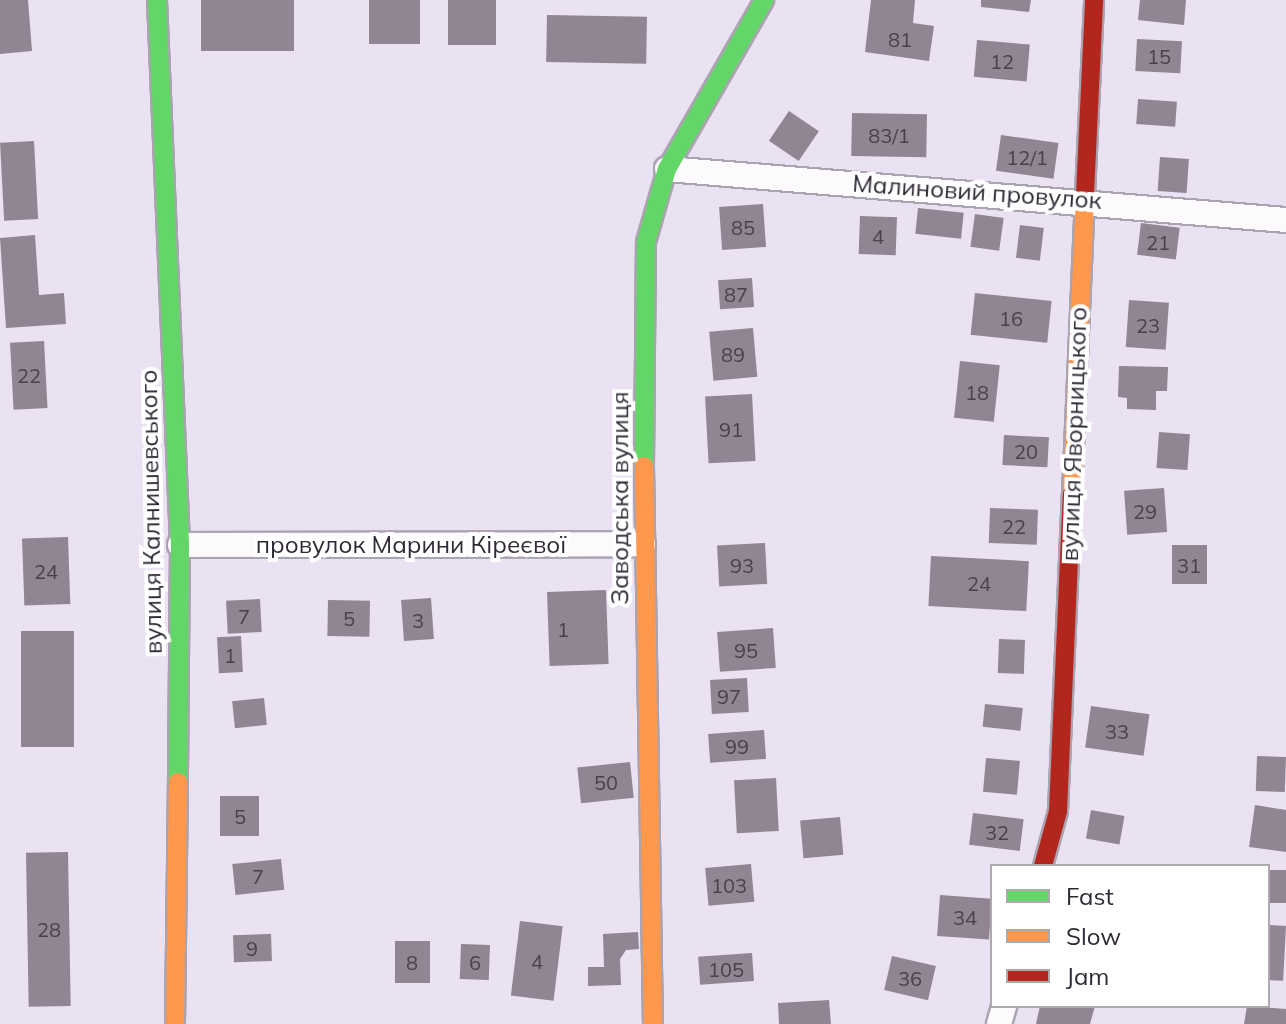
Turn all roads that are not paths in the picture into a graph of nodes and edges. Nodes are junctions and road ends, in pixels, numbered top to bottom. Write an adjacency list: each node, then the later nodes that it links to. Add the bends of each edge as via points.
1 (157, 0): 8 (street, вулиця Калнишевського)
2 (764, 0): 4 (street, Заводська вулиця)
3 (1094, 0): 5 (street, вулиця Яворницького)
4 (667, 169): 5 (street, Малиновий провулок); 7 (street, Заводська вулиця, via 646,242)
5 (1083, 200): 6 (street, Малиновий провулок); 9 (street, вулиця Яворницького, via 1058,811)
6 (1286, 220)
7 (643, 544): 8 (street, провулок Марини Кіреєвої); 11 (street, Заводська вулиця)
8 (180, 545): 10 (street, вулиця Калнишевського)
9 (1044, 864)
10 (175, 1024)
11 (653, 1024)

